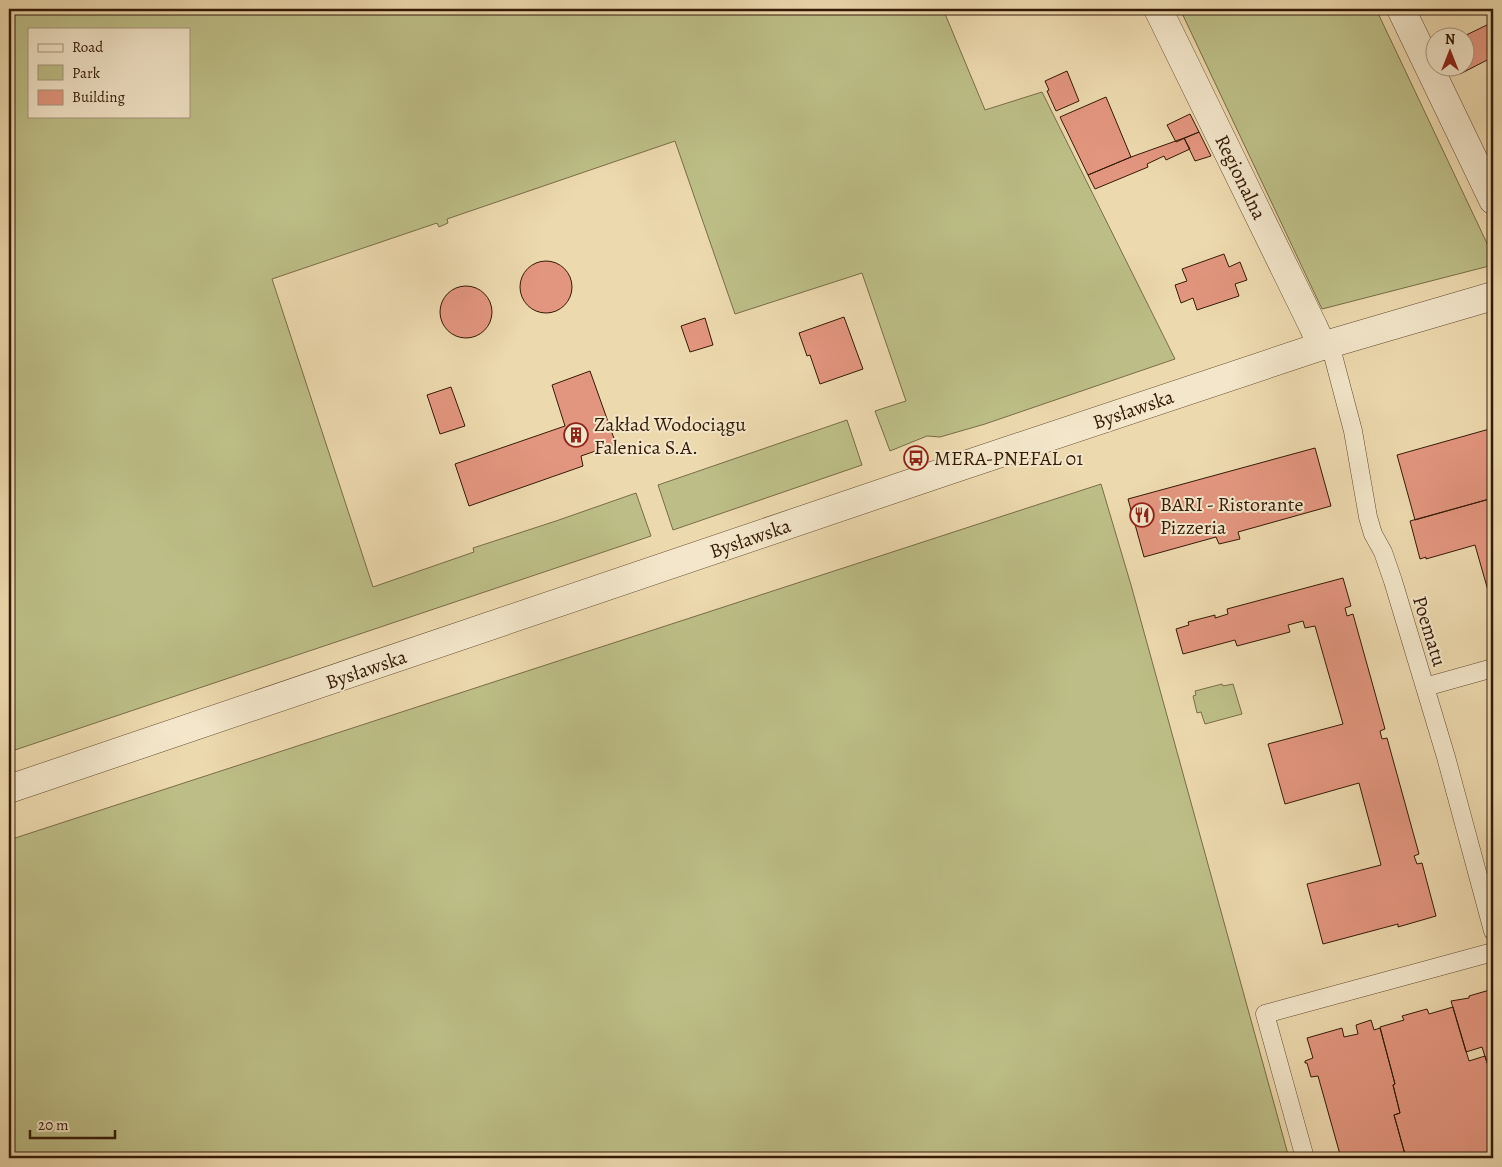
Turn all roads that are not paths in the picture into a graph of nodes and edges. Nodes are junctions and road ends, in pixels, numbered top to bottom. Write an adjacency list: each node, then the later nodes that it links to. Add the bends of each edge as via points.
1 (1158, 9): 5 (street, Regionalna)
2 (1401, 9): 3 (street)
3 (1493, 200)
4 (1493, 296): 5 (street, Bysławska)
5 (1326, 345): 7 (lane, Poematu, via 1353,431 1368,517 1393,580); 8 (street, Bysławska)
6 (1493, 668): 7 (lane)
7 (1425, 687): 9 (lane, Poematu)
8 (9, 789)
9 (1493, 931)
10 (1493, 952): 11 (lane, via 1265,1014)
11 (1305, 1158)

